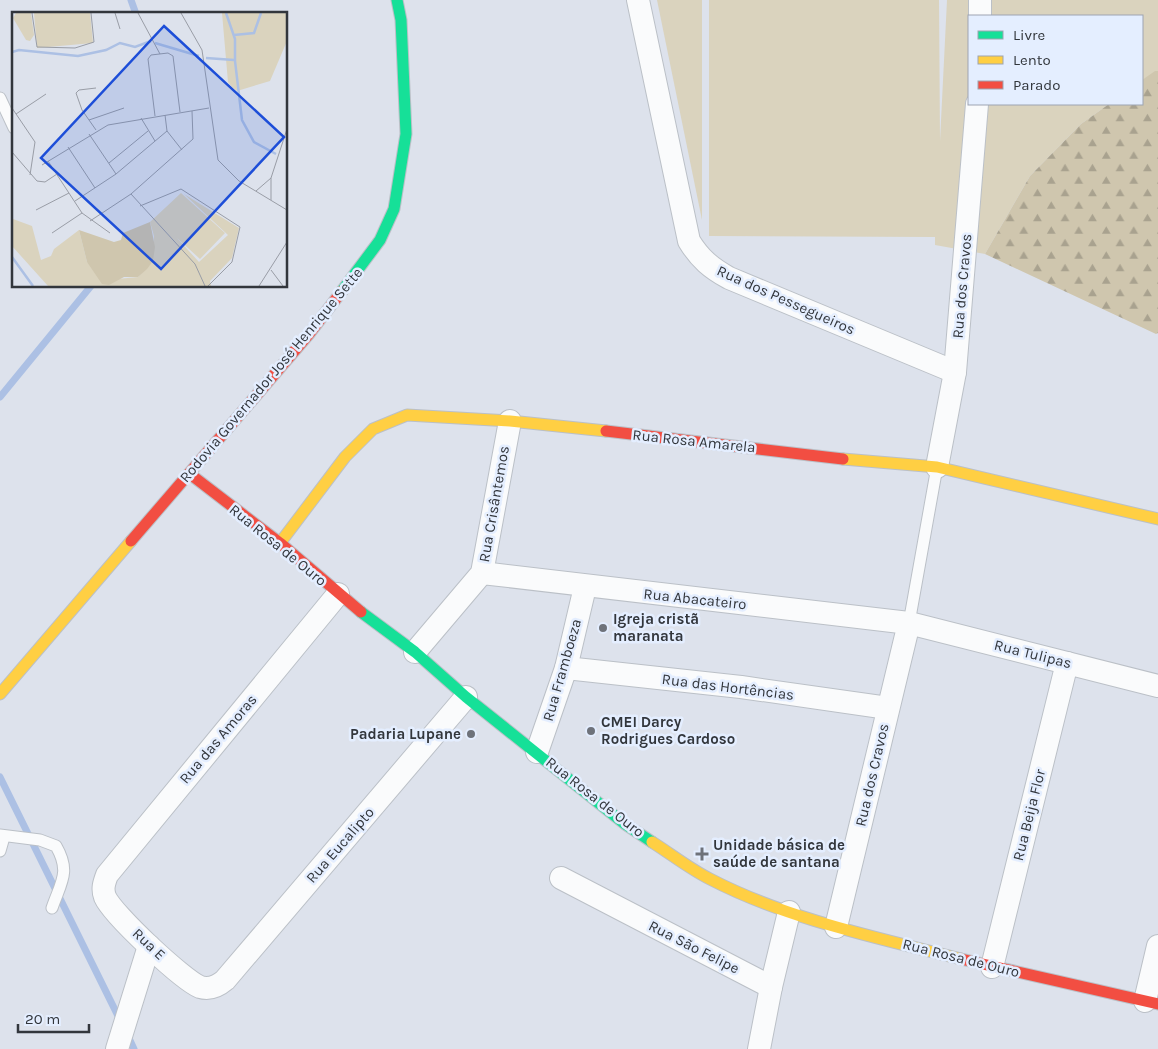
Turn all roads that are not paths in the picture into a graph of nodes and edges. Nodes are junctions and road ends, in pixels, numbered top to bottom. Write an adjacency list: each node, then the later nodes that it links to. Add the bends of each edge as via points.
1 (397, 0): 11 (street, Rodovia Governador José Henrique Sette, via 401,20 406,134 394,209 380,240 360,268)
2 (638, 0): 8 (street, Rua dos Pessegueiros, via 690,241 697,255 729,278)
3 (980, 0): 4 (street)
4 (980, 15)
5 (0, 98): 7 (lane)
6 (977, 105): 8 (street, Rua dos Cravos)
7 (12, 124)
8 (955, 372): 10 (street, Rua dos Cravos)
9 (510, 422): 10 (street, Rua Rosa Amarela); 13 (street, Rua Rosa Amarela, via 407,415 373,429 345,457); 14 (street, Rua Crisântemos)
10 (937, 467): 12 (street, Rua Rosa Amarela); 17 (lane)
11 (190, 474): 13 (street, Rua Rosa de Ouro); 22 (street, Rodovia Governador José Henrique Sette)
12 (1158, 519)
13 (280, 543): 16 (street, Rua Rosa de Ouro)
14 (482, 573): 15 (street, Rua Abacateiro); 18 (street, Rua Crisântemos)
15 (585, 587): 17 (street, Rua Abacateiro); 20 (street, Rua Framboeza)
16 (338, 594): 18 (street, Rua Rosa de Ouro); 29 (street, Rua das Amoras, via 113,865)
17 (909, 623): 19 (street, Rua Tulipas); 24 (street, Rua dos Cravos)
18 (415, 652): 23 (street, Rua Rosa de Ouro)
19 (1067, 663): 21 (street, Rua Tulipas); 35 (street, Rua Beija Flor)
20 (566, 668): 24 (street, Rua das Hortências, via 741,687); 25 (street, Rua Framboeza)
21 (1158, 686)
22 (0, 694)
23 (466, 697): 25 (street, Rua Rosa de Ouro); 37 (street, Rua Eucalipto, via 225,980)
24 (888, 708): 32 (street, Rua dos Cravos)
25 (537, 752): 31 (street, Rua Rosa de Ouro, via 625,824 710,879)
26 (2, 836): 27 (lane); 30 (lane, via 40,840 56,846 66,870)
27 (0, 851)
28 (561, 878): 36 (street, Rua São Felipe)
29 (103, 886): 33 (street, Rua E, via 112,908)
30 (52, 908)
31 (789, 912): 32 (street, Rua Rosa de Ouro); 36 (street)
32 (836, 927): 35 (street, Rua Rosa de Ouro)
33 (149, 946): 37 (street, Rua E, via 193,982); 39 (street)
34 (1158, 946): 38 (street)
35 (992, 967): 38 (street, Rua Rosa de Ouro)
36 (771, 987): 40 (street)
37 (210, 988)
38 (1152, 1003)
39 (117, 1049)
40 (759, 1049)

